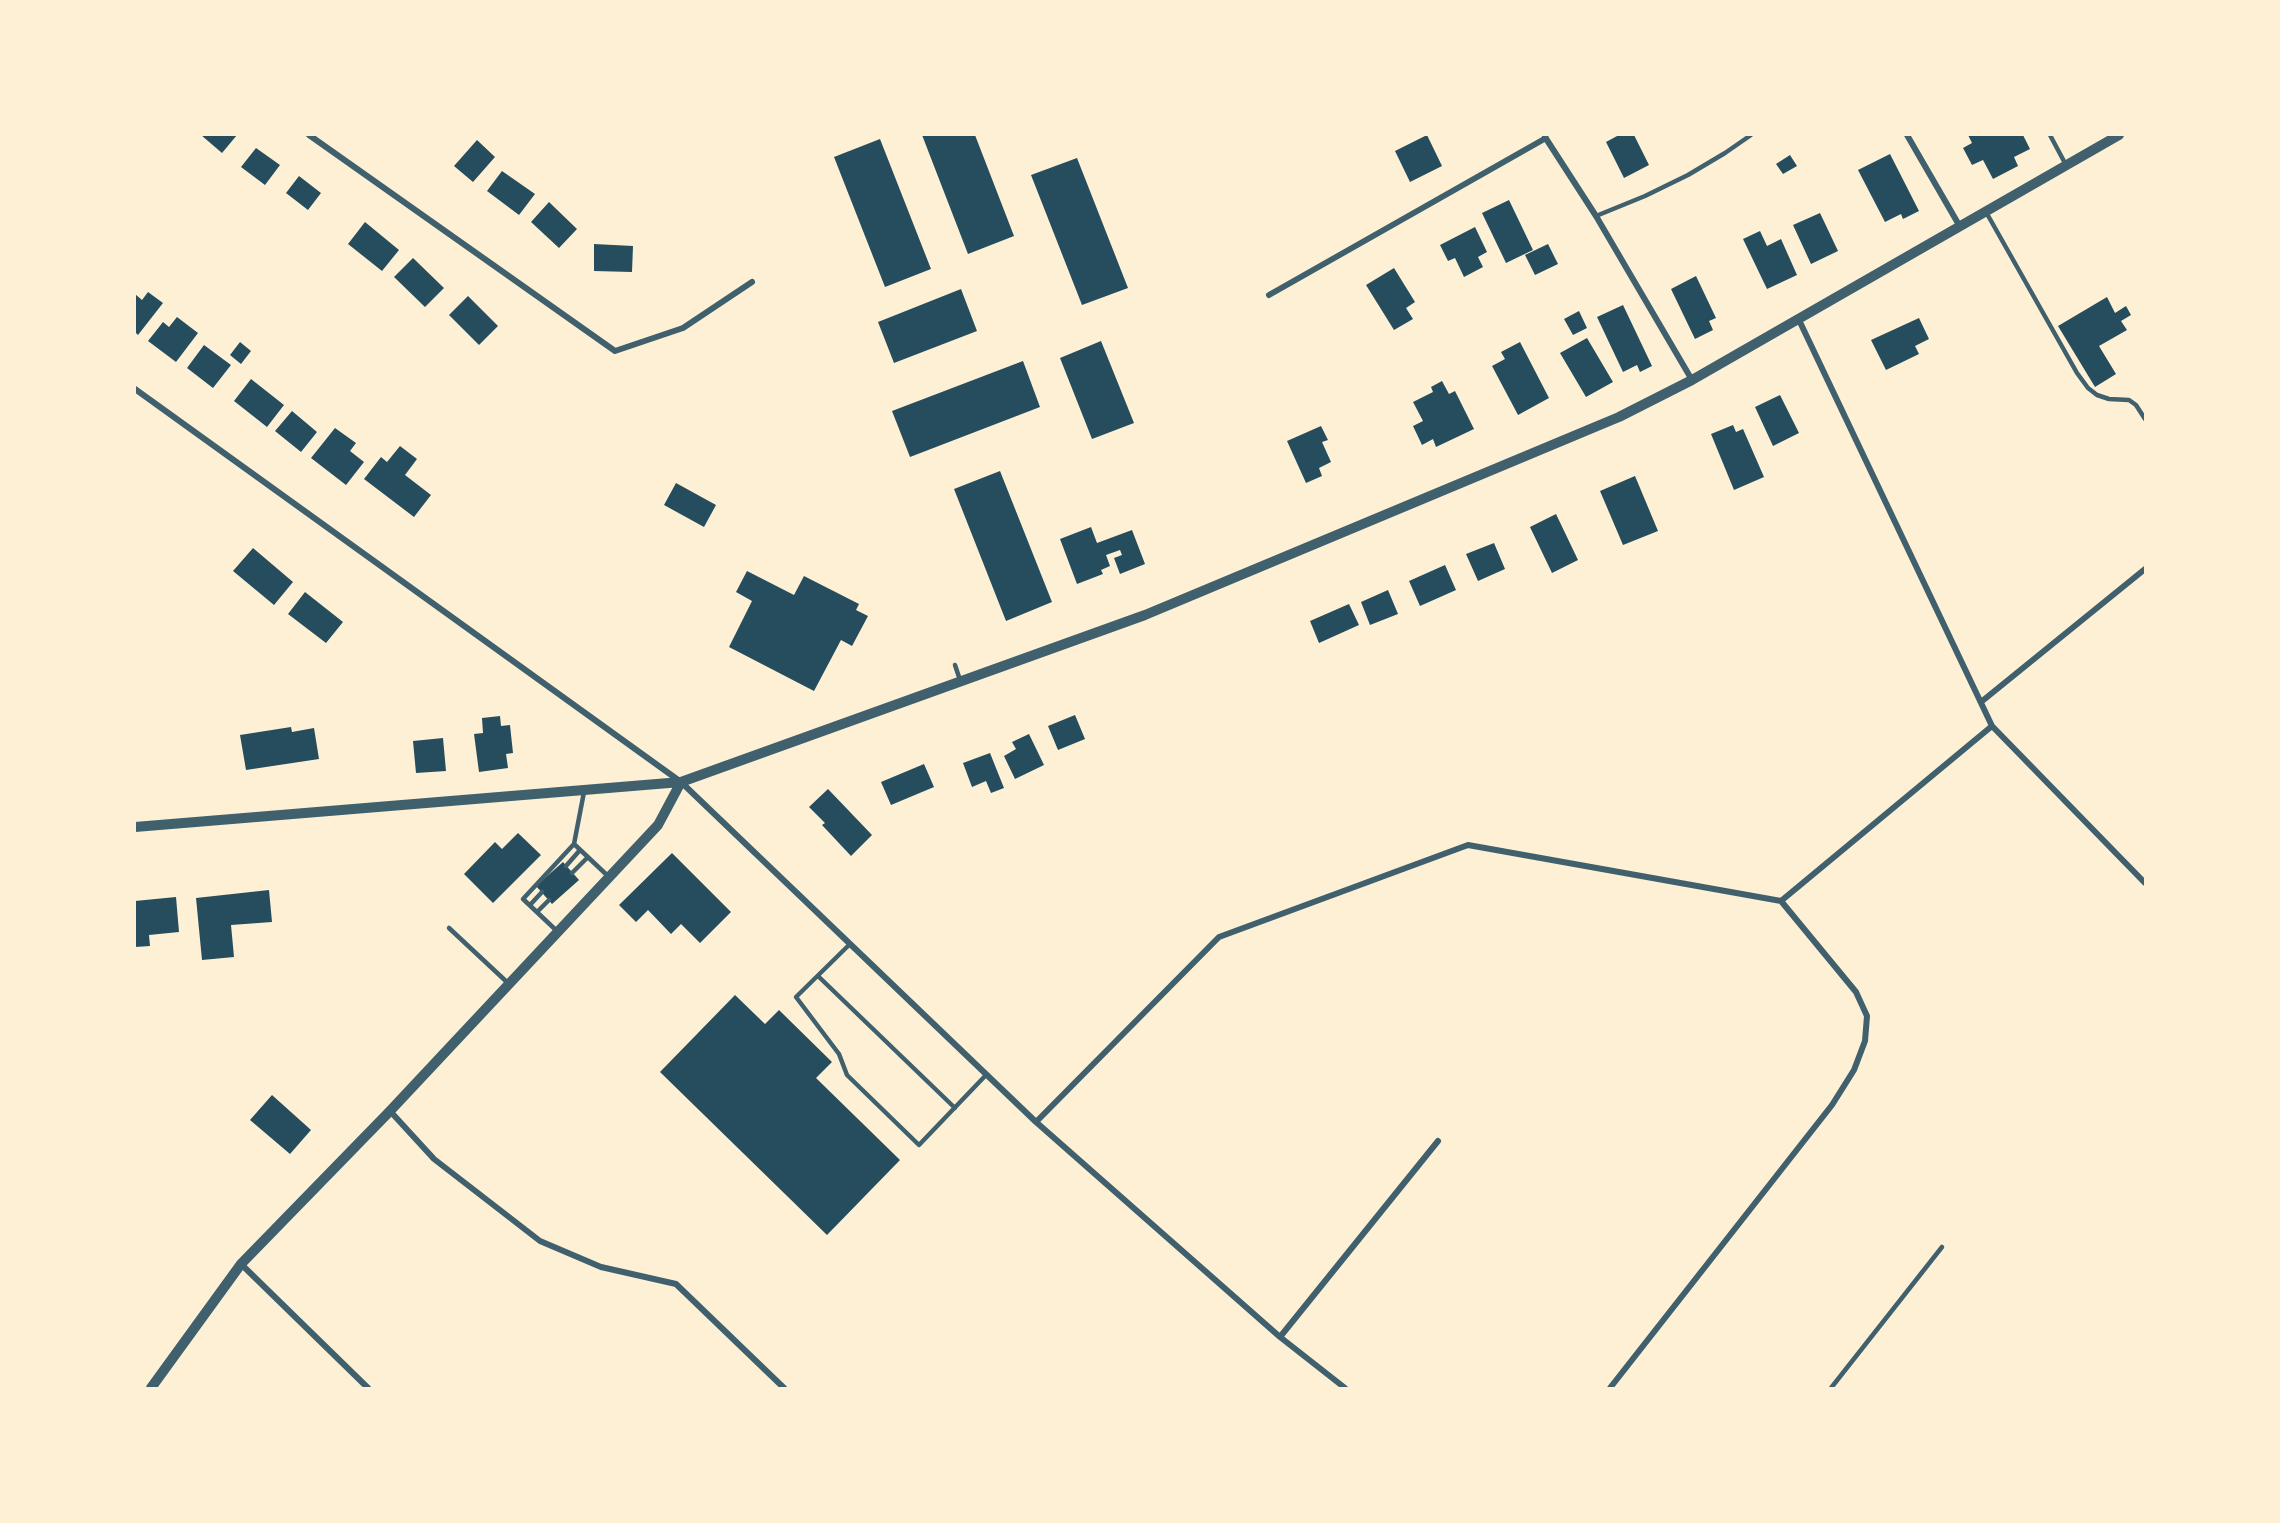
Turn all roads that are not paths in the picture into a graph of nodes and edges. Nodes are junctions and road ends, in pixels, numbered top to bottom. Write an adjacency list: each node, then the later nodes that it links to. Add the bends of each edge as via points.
1 (309, 135): 11 (street, via 615,351 683,328)
2 (1750, 135): 9 (lane, via 1688,175)
3 (1907, 135): 10 (street)
4 (2050, 135): 7 (lane)
5 (2119, 135): 7 (street)
6 (1545, 136): 9 (street); 12 (street)
7 (2066, 165): 8 (street)
8 (1985, 211): 10 (street); 16 (lane, via 2088,388 2109,399 2129,400)
9 (1596, 216): 14 (street)
10 (1959, 225): 13 (street)
11 (752, 282)
12 (1269, 295)
13 (1799, 320): 14 (street); 20 (street)
14 (1692, 381): 19 (street, via 1619,417 1145,615)
15 (135, 389): 22 (street)
16 (2145, 419)
17 (2145, 569): 20 (street)
18 (955, 665): 19 (lane)
19 (960, 680): 22 (street)
20 (1981, 702): 21 (street)
21 (1992, 726): 31 (street); 34 (street)
22 (681, 782): 23 (street); 30 (street, via 658,825); 39 (street)
23 (584, 789): 24 (street); 25 (lane)
24 (135, 827)
25 (574, 844): 26 (lane); 35 (lane, via 523,899)
26 (580, 850): 27 (lane); 28 (lane)
27 (588, 857): 29 (lane); 30 (lane)
28 (566, 866)
29 (572, 873)
30 (609, 877): 38 (street)
31 (2145, 884)
32 (542, 892): 35 (lane)
33 (549, 900): 36 (lane)
34 (1781, 901): 45 (street, via 1468,845 1219,937); 54 (street, via 1856,992 1867,1016 1865,1041 1854,1070 1832,1105)
35 (530, 905): 36 (lane)
36 (537, 912): 38 (lane)
37 (449, 928): 41 (lane)
38 (558, 932): 41 (street)
39 (850, 944): 40 (lane); 42 (street)
40 (818, 976): 43 (lane); 43 (lane, via 795,997 839,1054 847,1075 919,1145)
41 (509, 984): 44 (street)
42 (986, 1075): 43 (lane); 45 (street)
43 (955, 1108)
44 (390, 1111): 48 (street); 52 (street, via 435,1159 540,1241 601,1267 676,1284)
45 (1036, 1122): 49 (street)
46 (1438, 1141): 49 (street)
47 (1942, 1247): 55 (lane)
48 (241, 1264): 50 (street); 51 (street)
49 (1280, 1337): 53 (street)
50 (151, 1388)
51 (368, 1388)
52 (784, 1388)
53 (1345, 1388)
54 (1610, 1388)
55 (1831, 1388)

